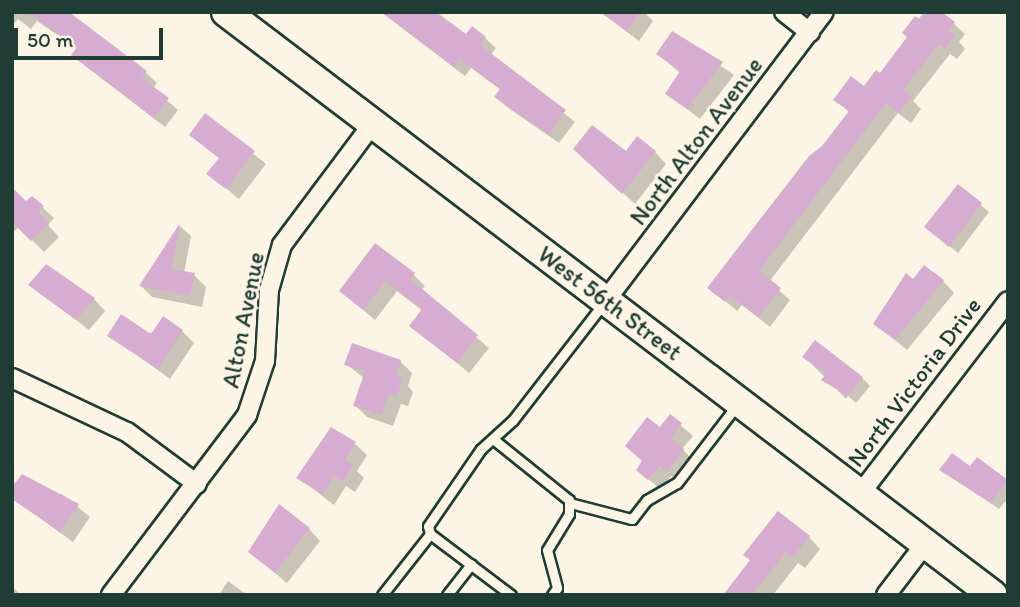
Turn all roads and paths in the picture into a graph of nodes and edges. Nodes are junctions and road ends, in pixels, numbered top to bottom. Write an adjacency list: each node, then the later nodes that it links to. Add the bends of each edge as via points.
1 (226, 12): 5 (main road, West 56th Street)
2 (784, 12): 4 (street)
3 (824, 12): 4 (street, North Alton Avenue)
4 (810, 32): 6 (street, North Alton Avenue)
5 (374, 122): 6 (main road, West 56th Street); 11 (street, Alton Avenue, via 282,246 269,290 265,361 258,390 237,432)
6 (606, 300): 9 (main road, West 56th Street); 10 (lane, via 513,420)
7 (1008, 301): 12 (street, North Victoria Drive)
8 (12, 378): 11 (street, via 127,432)
9 (740, 402): 12 (main road, West 56th Street); 13 (lane, via 677,483 659,490 632,519)
10 (493, 439): 13 (lane); 14 (lane, via 431,517)
11 (197, 484): 17 (street, Alton Avenue)
12 (860, 494): 15 (main road, West 56th Street)
13 (570, 503): 21 (lane, via 569,514 547,550 557,588)
14 (430, 534): 16 (lane); 18 (lane)
15 (925, 544): 22 (street); 23 (main road, West 56th Street)
16 (471, 564): 19 (lane); 20 (lane)
17 (111, 595)
18 (382, 595)
19 (447, 595)
20 (512, 595)
21 (552, 595)
22 (886, 595)
23 (993, 595)

